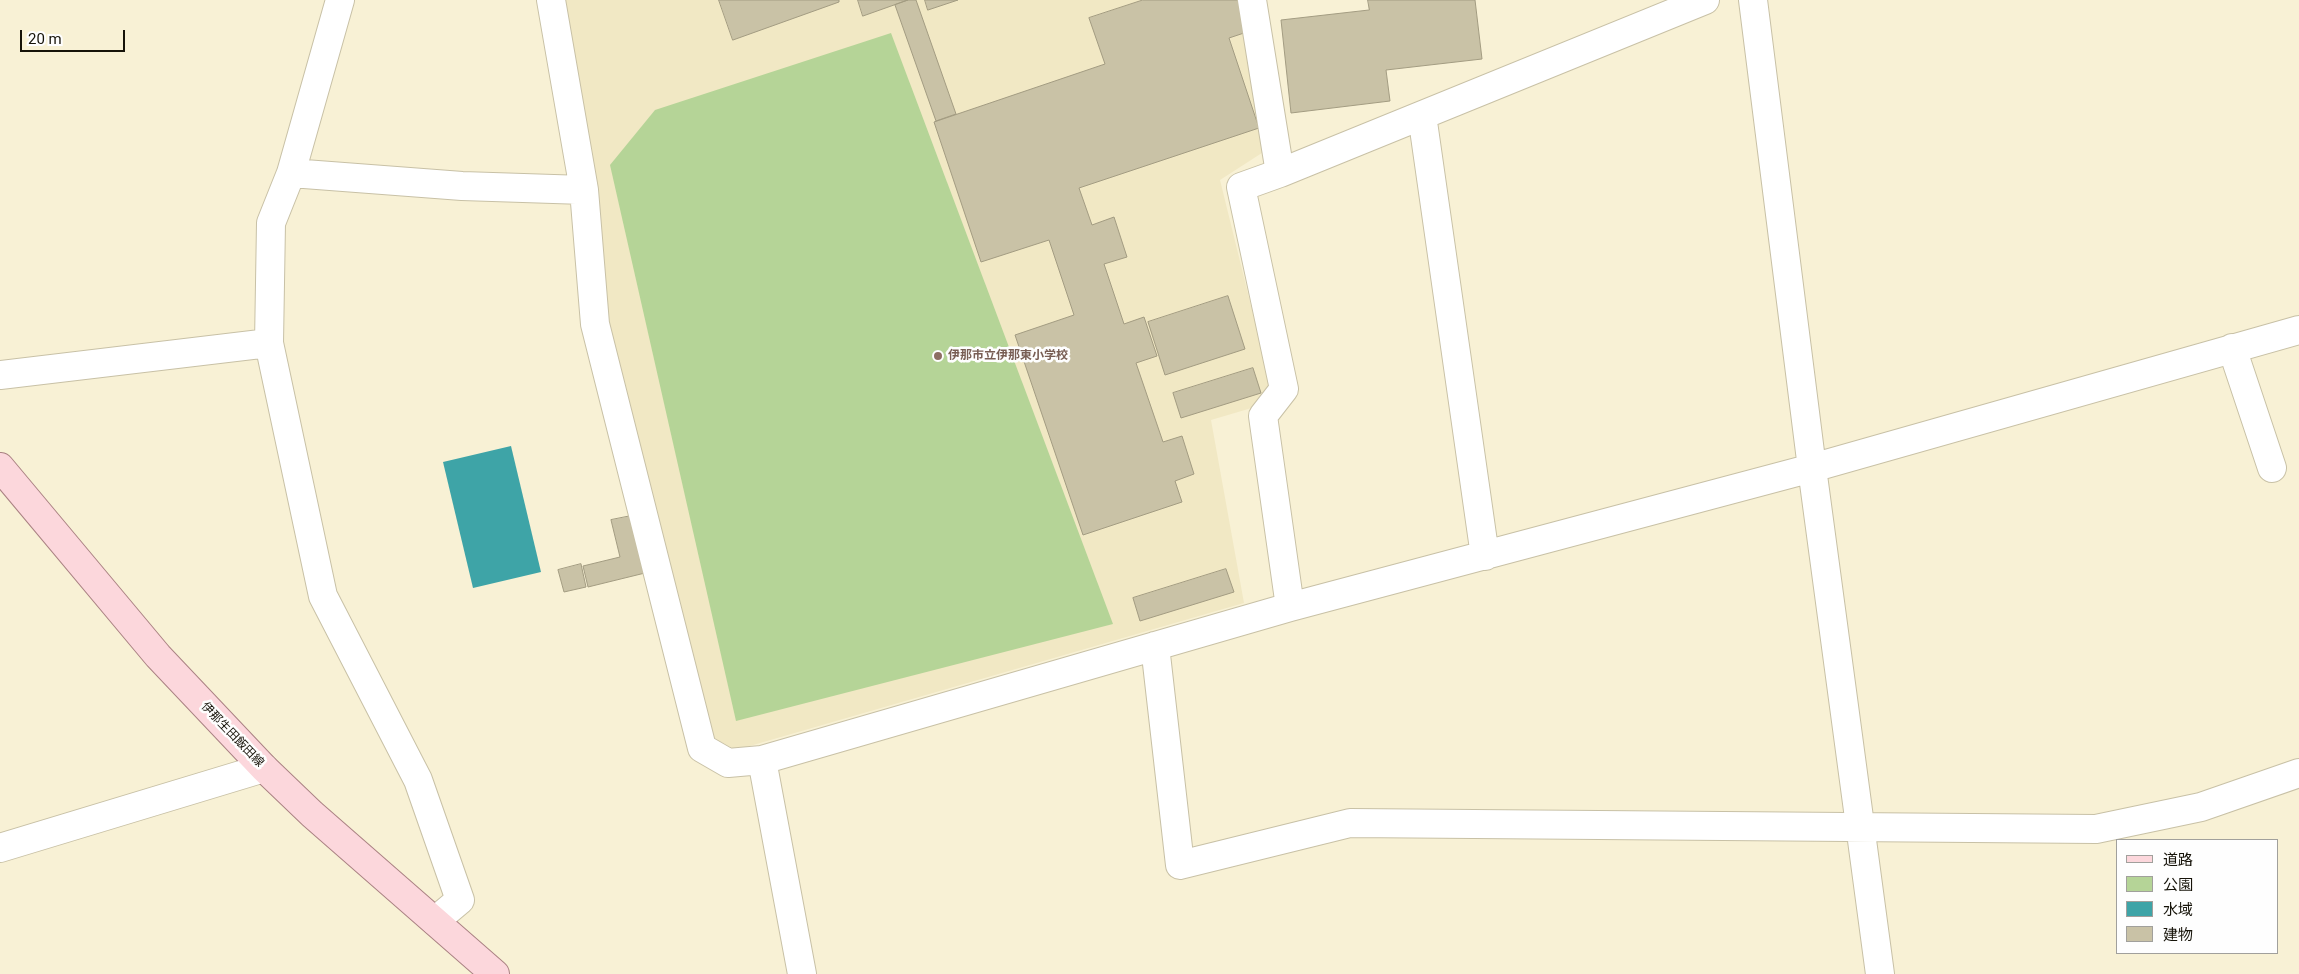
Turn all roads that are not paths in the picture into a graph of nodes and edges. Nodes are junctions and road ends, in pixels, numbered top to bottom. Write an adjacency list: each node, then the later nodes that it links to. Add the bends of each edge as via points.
1 (340, 0): 7 (street)
2 (551, 0): 9 (street)
3 (1252, 0): 8 (street)
4 (1705, 0): 6 (street)
5 (1754, 0): 15 (street)
6 (1422, 115): 8 (street); 17 (street)
7 (291, 173): 9 (street, via 462,186); 11 (street, via 271,223)
8 (1280, 173): 18 (street, via 1241,187 1284,389 1263,416)
9 (584, 190): 20 (street, via 595,324 702,748 728,763)
10 (2299, 330): 12 (street)
11 (269, 343): 13 (street); 25 (street, via 323,596 418,780 460,900)
12 (2232, 348): 15 (street); 16 (street)
13 (0, 374)
14 (0, 467): 21 (main road, 伊那生田飯田線, via 158,656)
15 (1812, 468): 17 (street); 23 (street)
16 (2272, 468)
17 (1485, 556): 18 (street)
18 (1290, 607): 19 (street)
19 (1155, 646): 20 (street); 23 (street, via 1180,865 1350,822)
20 (762, 760): 27 (street)
21 (264, 768): 24 (street); 25 (main road, 伊那生田飯田線)
22 (2299, 773): 23 (street, via 2201,807 2096,829)
23 (1860, 826): 28 (street)
24 (0, 848)
25 (435, 921): 26 (main road, 伊那生田飯田線)
26 (495, 974)
27 (802, 974)
28 (1880, 974)

